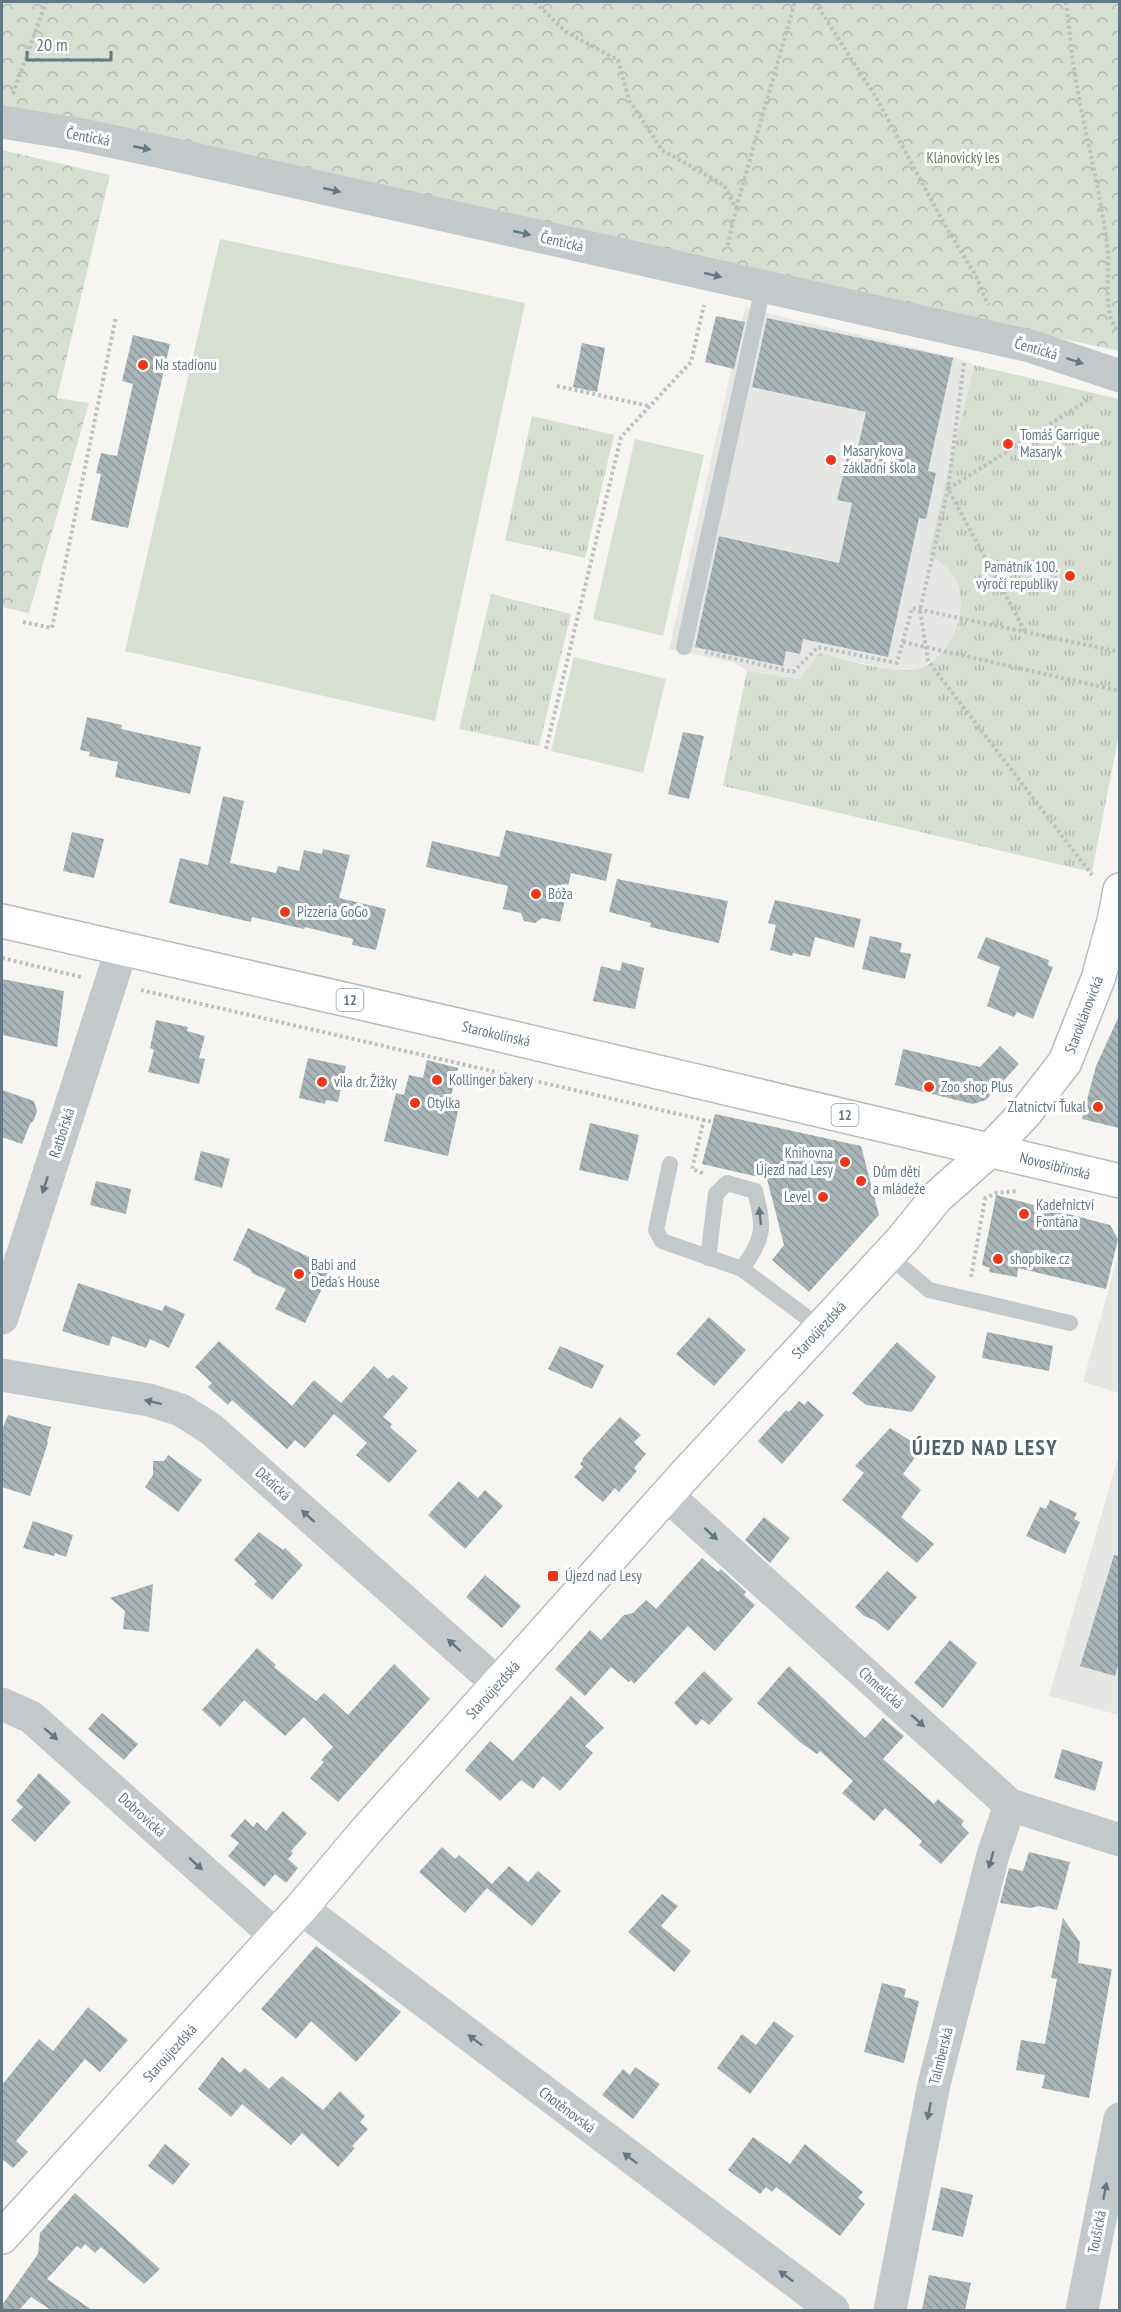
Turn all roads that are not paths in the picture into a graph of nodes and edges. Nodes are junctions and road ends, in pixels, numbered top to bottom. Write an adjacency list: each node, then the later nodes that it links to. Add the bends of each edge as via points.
1 (2, 122): 2 (street, Čentická, one-way to 2, via 153,150)
2 (764, 287): 3 (street, Čentická, one-way to 3, via 1030,346); 4 (lane)
3 (1110, 384)
4 (684, 647)
5 (1106, 882): 8 (street, Staroklánovická, via 1114,921 1078,1035 1065,1062)
6 (2, 921): 7 (street, Starokolínská / 12)
7 (122, 948): 8 (street, Starokolínská / 12); 14 (street, Ratbořská, one-way to 14)
8 (990, 1150): 10 (street, Novosibřinská / 12); 11 (street, Staroújezdská, via 936,1198)
9 (670, 1164): 12 (lane, via 656,1230 662,1241)
10 (1119, 1181)
11 (888, 1255): 15 (lane, via 928,1290); 16 (street, Staroújezdská)
12 (708, 1258): 13 (lane); 13 (lane, one-way to 12, via 759,1243 762,1218 755,1191 727,1183 716,1194)
13 (742, 1269): 16 (lane)
14 (2, 1318)
15 (1070, 1323)
16 (821, 1328): 18 (street, Staroújezdská)
17 (2, 1376): 19 (street, Dědická, one-way to 17, via 211,1429 181,1410 149,1400)
18 (667, 1495): 19 (street, Staroújezdská); 21 (street, Chmelická, one-way to 21)
19 (498, 1684): 23 (street, Staroújezdská)
20 (2, 1704): 24 (street, Dobrovická, one-way to 24, via 31,1717)
21 (1010, 1805): 22 (street, Chmelická); 28 (street, Talmberská, one-way to 28, via 993,1855 934,2084)
22 (1119, 1840)
23 (301, 1908): 24 (street, Staroújezdská); 27 (street, Chotěnovská, one-way to 23)
24 (276, 1936): 26 (street, Staroújezdská)
25 (1119, 2119): 29 (street, Toušická, one-way to 25)
26 (2, 2237)
27 (833, 2310)
28 (890, 2310)
29 (1082, 2310)

